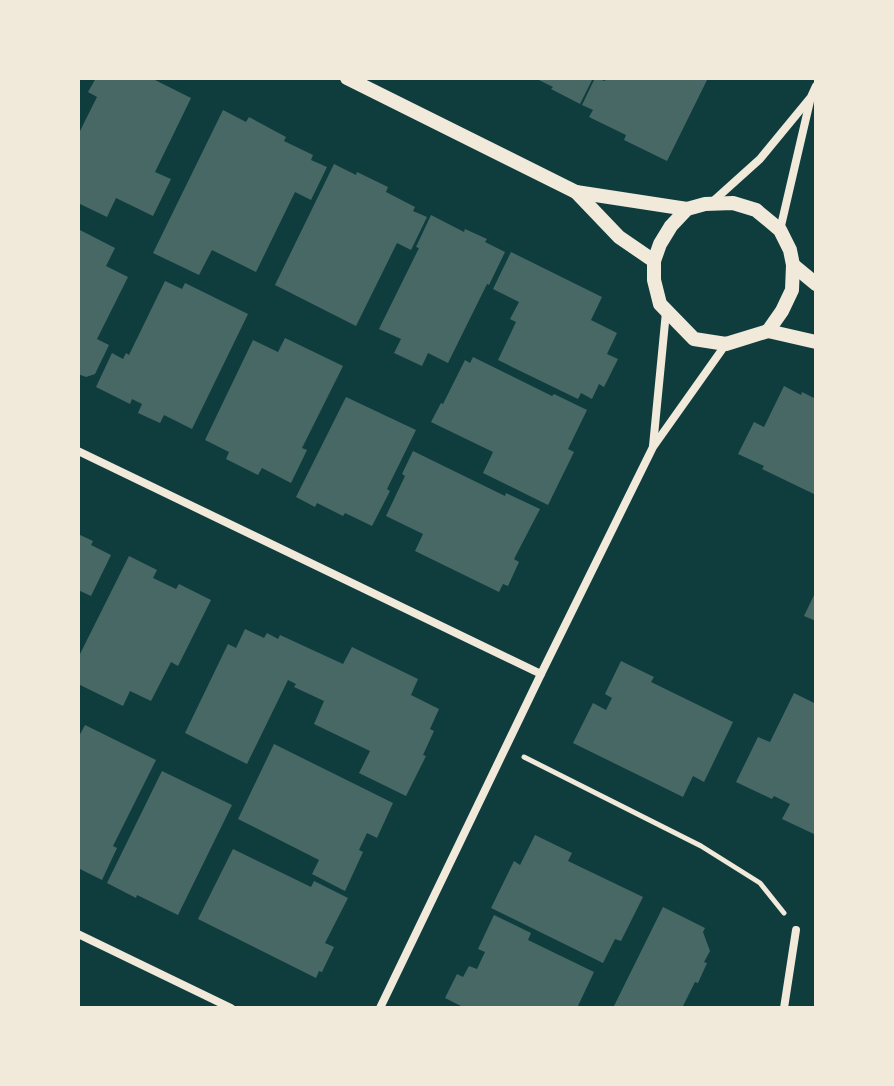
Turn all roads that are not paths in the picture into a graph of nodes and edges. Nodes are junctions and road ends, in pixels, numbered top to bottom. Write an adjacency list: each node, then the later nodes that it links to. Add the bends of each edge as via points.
1 (347, 78): 4 (street)
2 (816, 86): 3 (street)
3 (811, 97): 5 (street, via 760,159); 7 (street)
4 (576, 192): 6 (street); 8 (street, via 619,237)
5 (708, 205): 6 (street); 7 (street, via 733,203 756,210)
6 (687, 209): 8 (street, via 671,226)
7 (780, 230): 9 (street)
8 (654, 261): 11 (street, via 660,304)
9 (793, 265): 10 (street); 12 (street, via 792,290)
10 (816, 284)
11 (667, 310): 14 (street, via 694,339); 15 (street)
12 (768, 331): 13 (street); 14 (street)
13 (816, 342)
14 (726, 344): 15 (street)
15 (653, 447): 17 (street)
16 (78, 451): 17 (street)
17 (541, 674): 21 (street)
18 (796, 930): 22 (street)
19 (78, 934): 20 (street)
20 (231, 1008)
21 (380, 1008)
22 (784, 1008)

